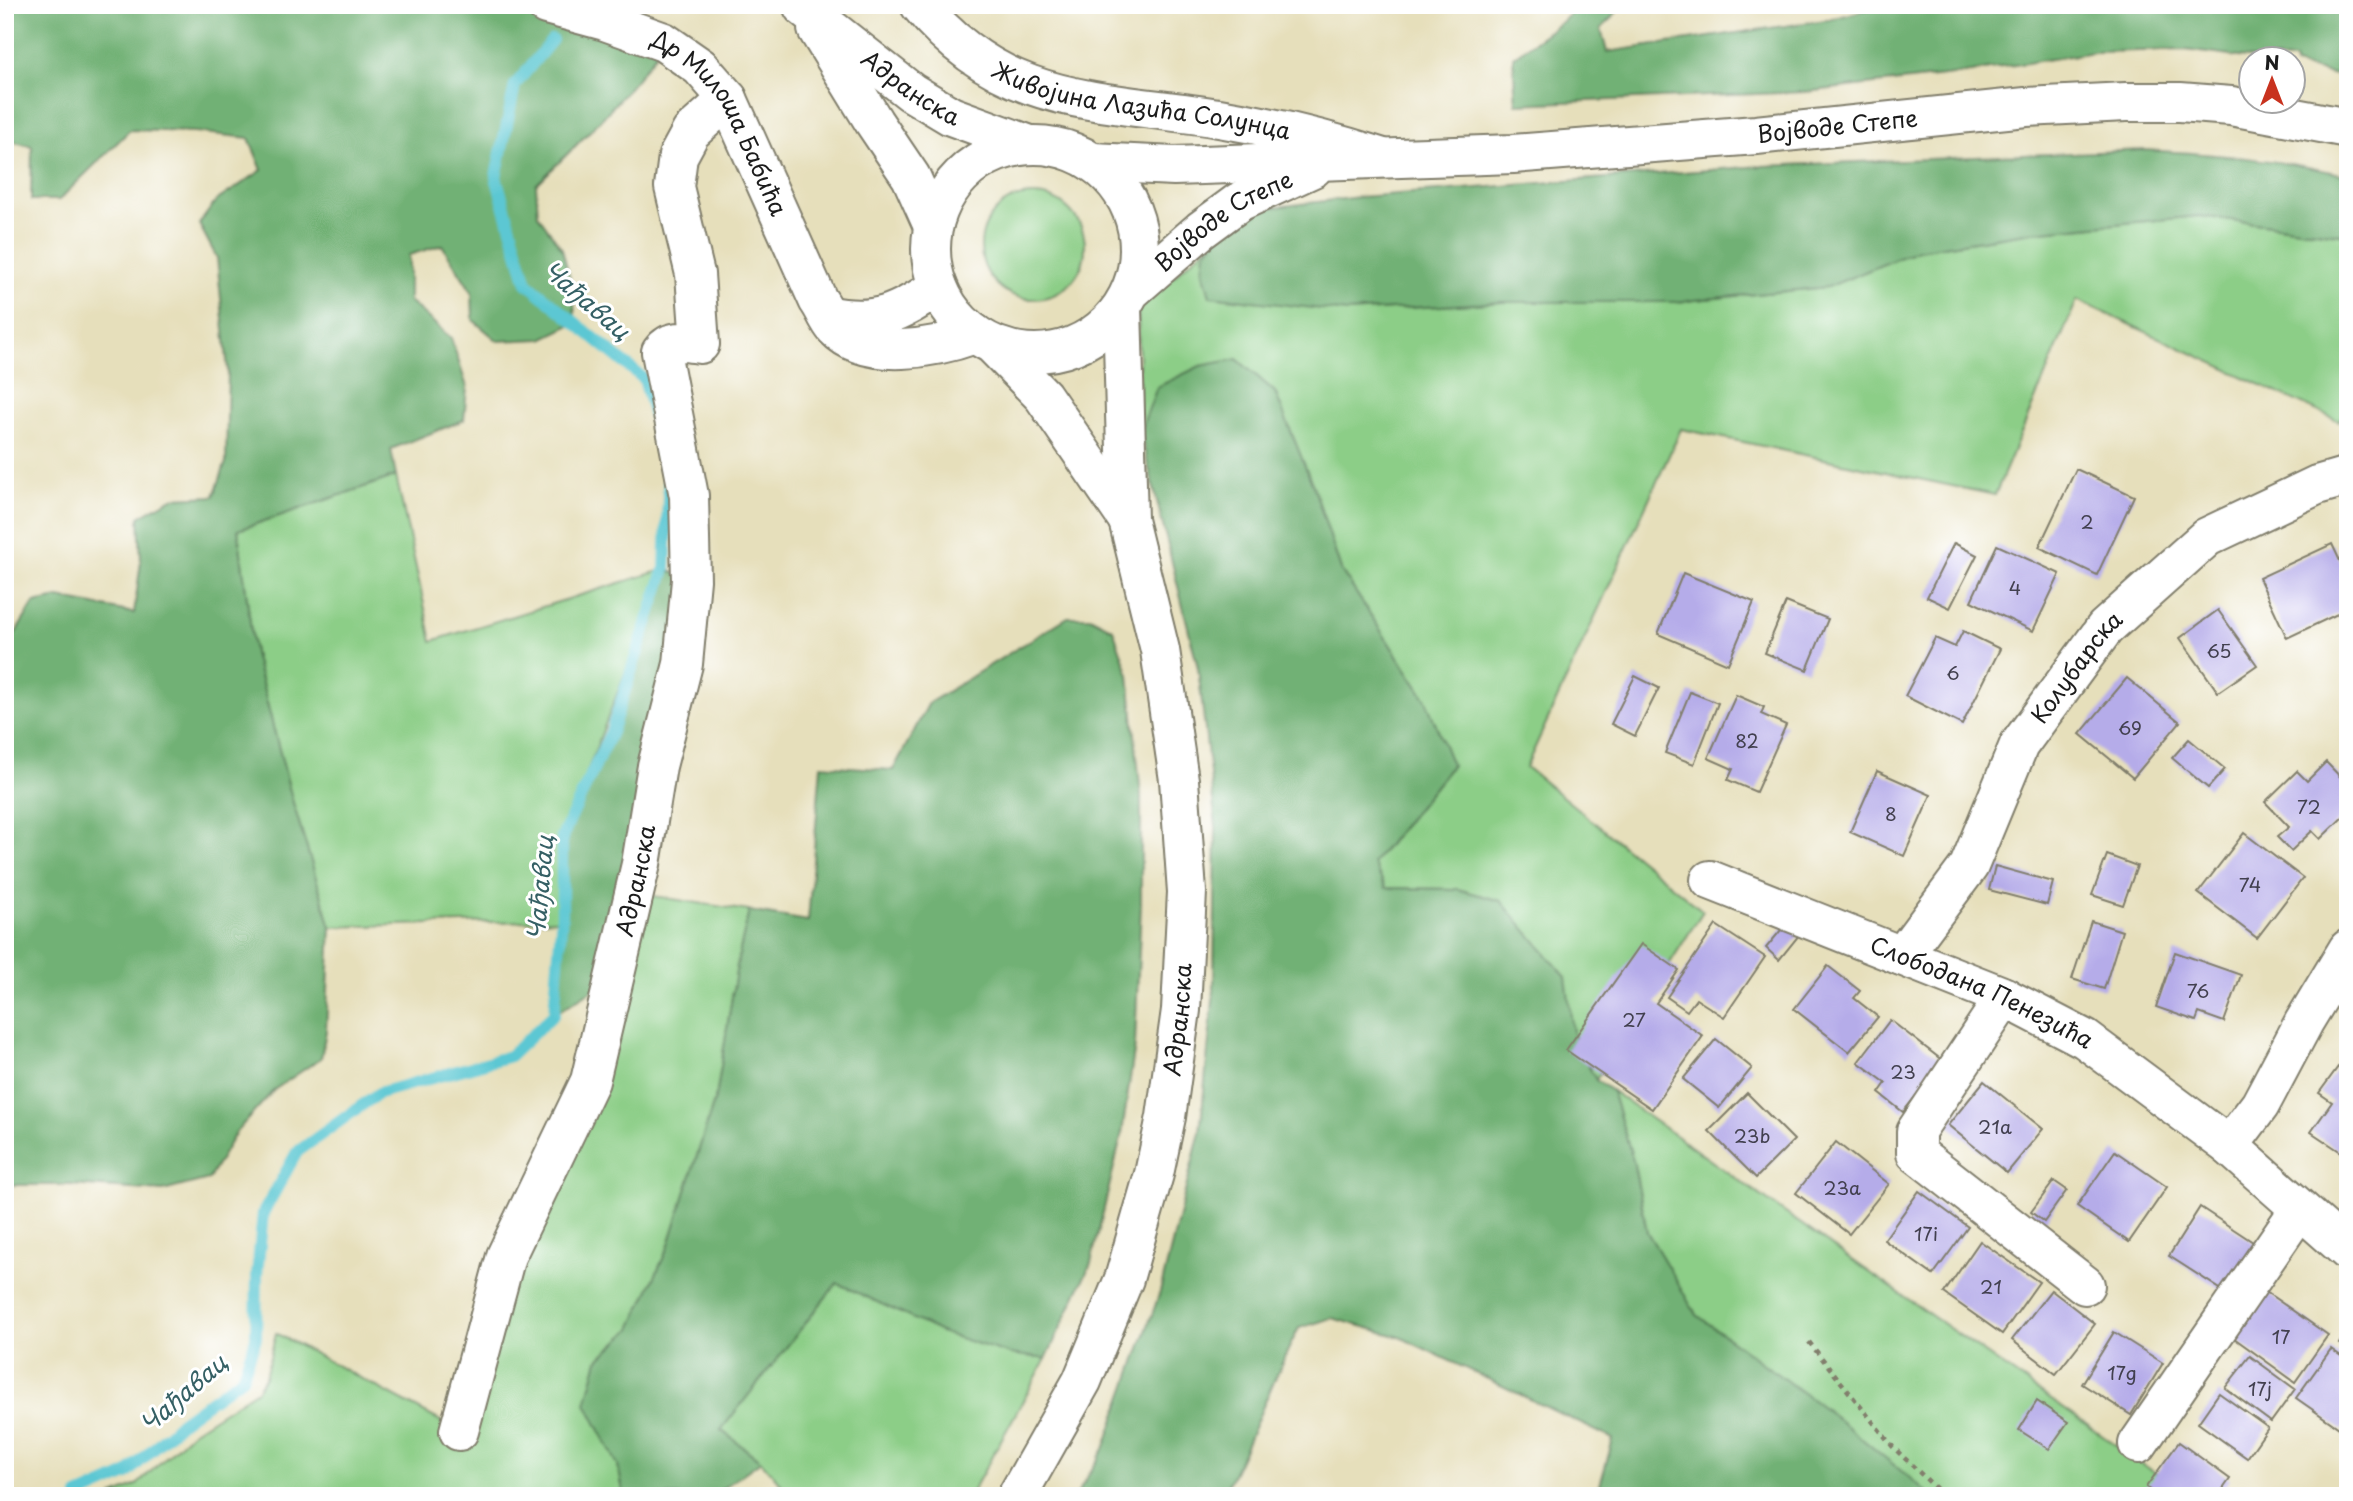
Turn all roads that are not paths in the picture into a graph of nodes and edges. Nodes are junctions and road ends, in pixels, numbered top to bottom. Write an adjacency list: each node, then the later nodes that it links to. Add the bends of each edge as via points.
1 (546, 5): 4 (street, Др Милоша Бабића, via 664,42 700,67)
2 (920, 5): 7 (street, Живојина Лазића Солунца, via 974,57 1042,90 1094,103 1304,134)
3 (802, 6): 6 (street, Адранска, via 911,92 951,116); 10 (street, Адранска, via 911,177)
4 (728, 99): 13 (street, Др Милоша Бабића); 25 (street, Адранска, via 691,132 678,156 674,187 695,274 700,344 677,341 662,352 689,496 691,580 683,664 590,1080 506,1256)
5 (2348, 128): 7 (street, Војводе Степе, via 2231,106 2126,102 2014,108 1696,140)
6 (1030, 145): 8 (street, via 1051,146); 10 (street, via 975,163 948,191)
7 (1385, 159): 9 (street, Војводе Степе)
8 (1092, 162): 9 (street, Војводе Степе, via 1174,166); 12 (street, via 1122,191 1138,229 1137,271)
9 (1326, 162): 12 (street, Војводе Степе, via 1239,202 1201,230)
10 (933, 226): 11 (street, via 930,247)
11 (937, 287): 13 (street, via 886,315 858,319); 14 (street, via 959,322)
12 (1126, 299): 14 (street, via 1110,322 1064,349 1028,353); 16 (street, Адранска)
13 (828, 315): 14 (street, Др Милоша Бабића, via 844,335 876,348)
14 (984, 340): 16 (street, Адранска, via 1043,396)
15 (2348, 476): 19 (street, Колубарска, via 2317,485 2207,537 2105,628 2019,745 1969,866)
16 (1128, 520): 27 (street, Адранска, via 1160,650 1179,780 1187,892 1180,1022 1154,1174 1124,1279 1082,1381)
17 (1710, 880): 19 (street, Слободана Пенезића)
18 (2348, 949): 21 (street, via 2260,1105)
19 (1902, 956): 20 (street, Слободана Пенезића)
20 (2005, 997): 21 (street, Слободана Пенезића, via 2085,1039); 24 (street, via 1916,1131 1916,1153)
21 (2229, 1146): 22 (street, Слободана Пенезића)
22 (2299, 1210): 23 (street, Слободана Пенезића); 26 (street)
23 (2348, 1251)
24 (2085, 1285)
25 (459, 1431)
26 (2138, 1444)
27 (1017, 1496)

